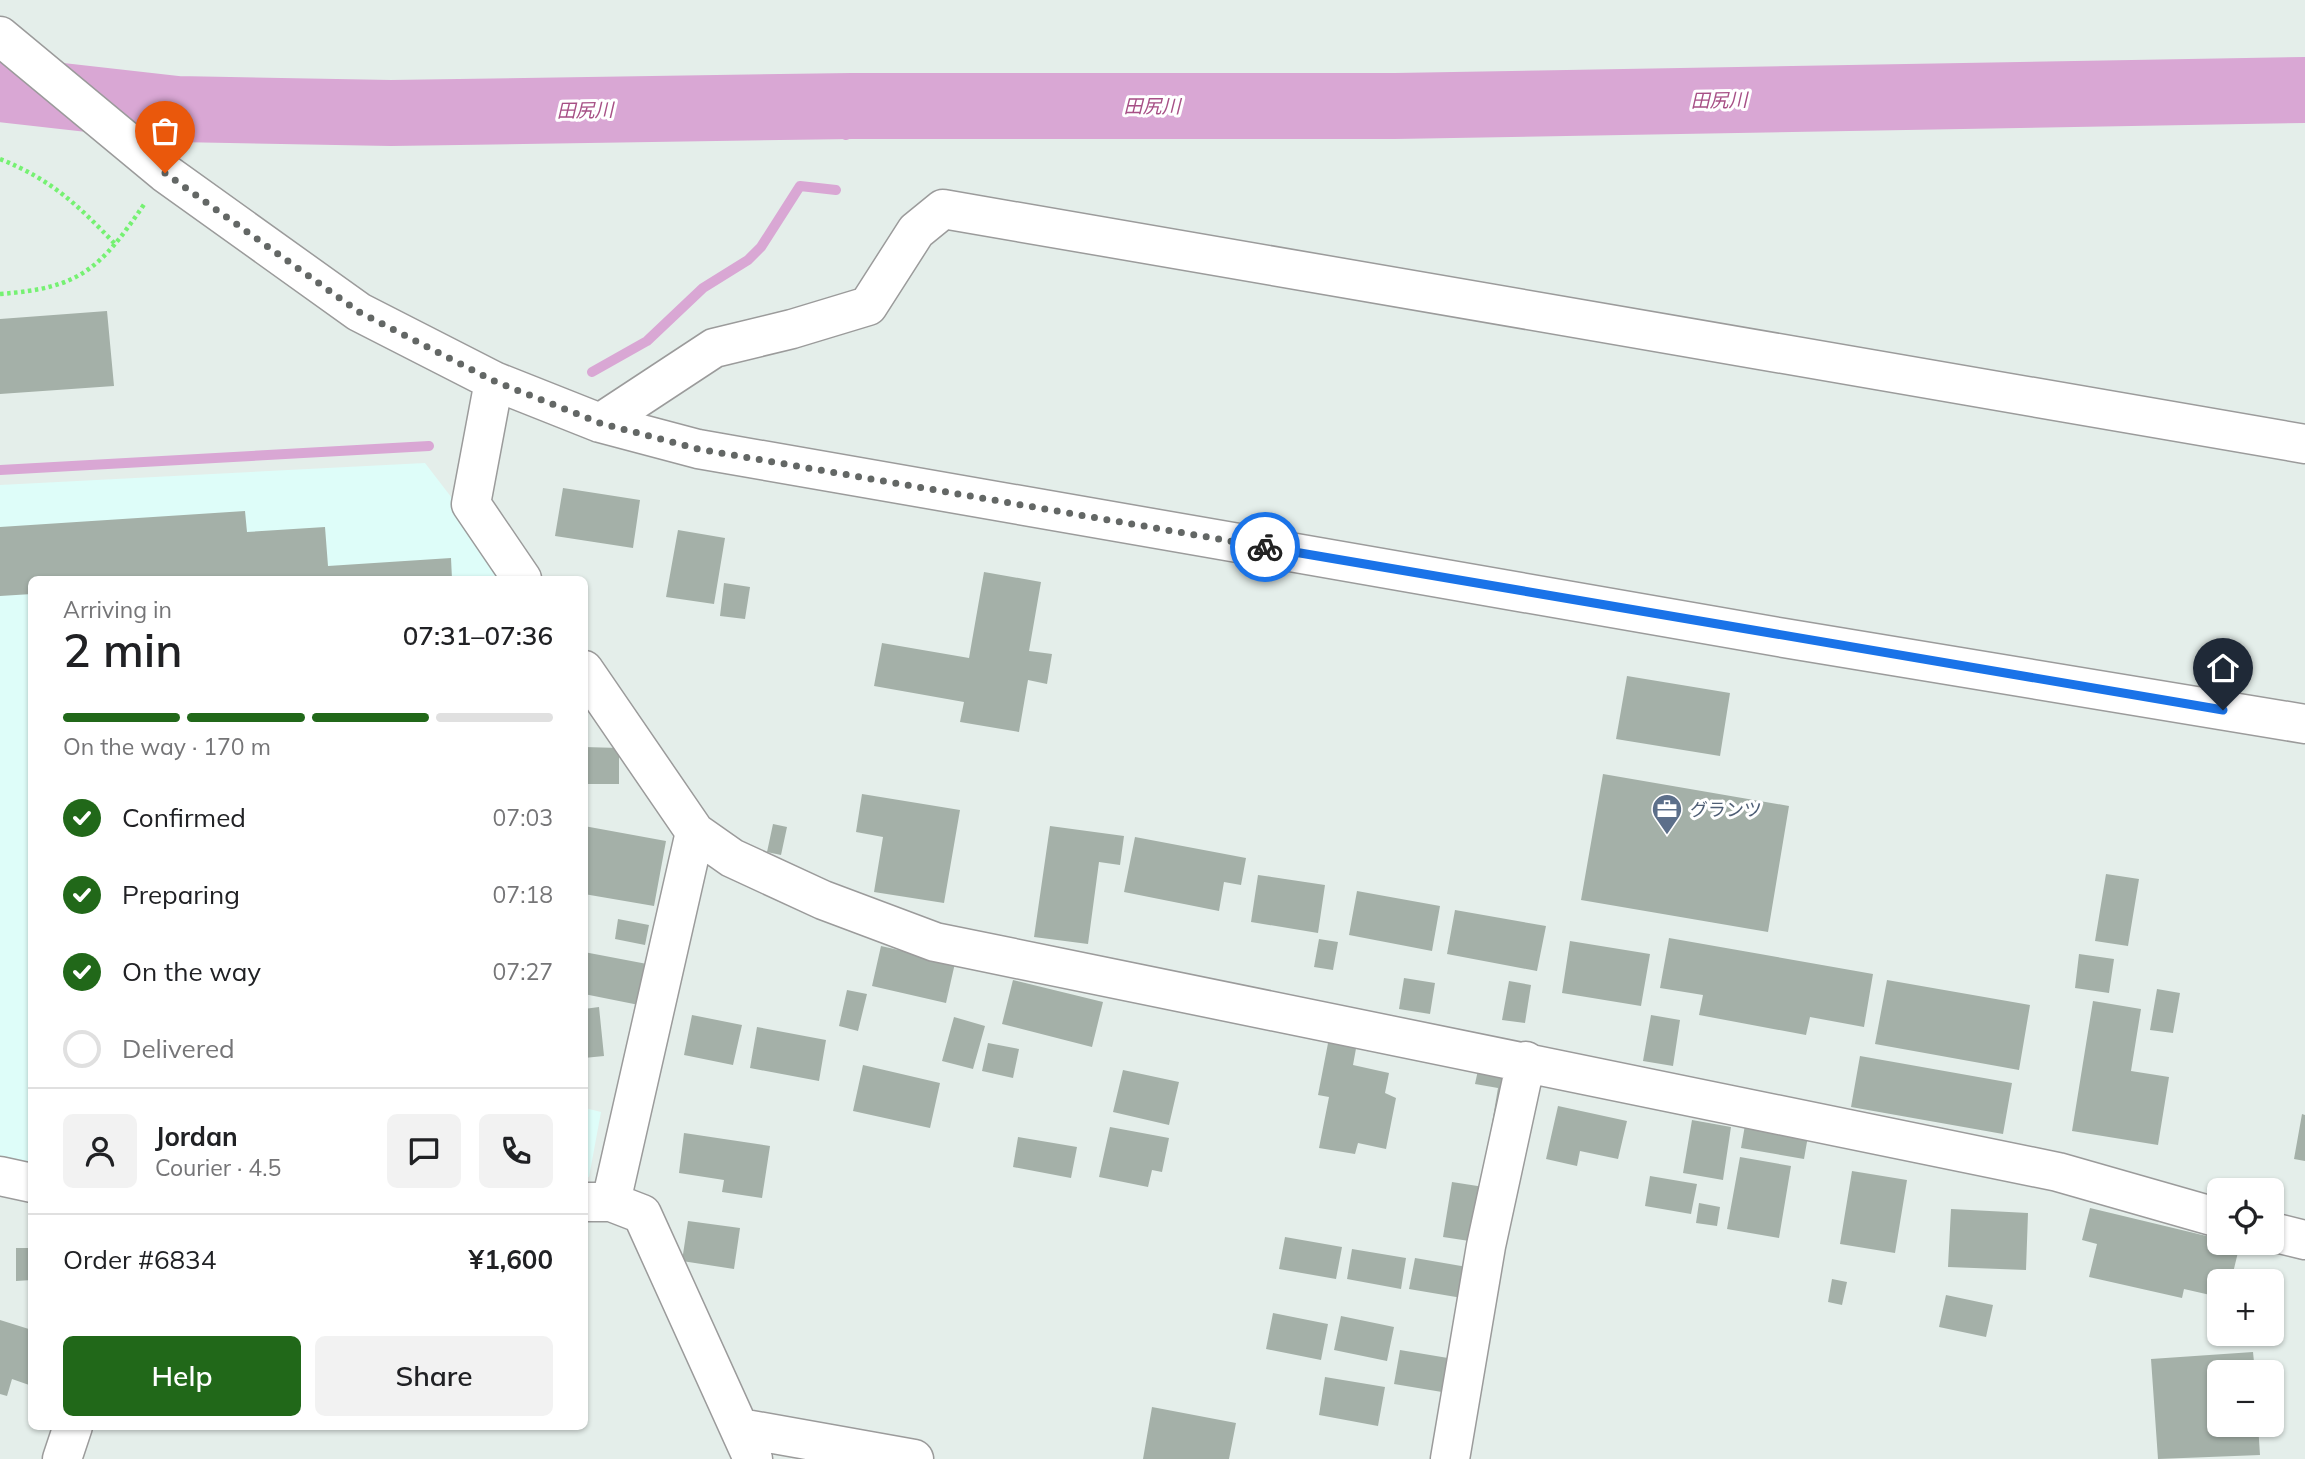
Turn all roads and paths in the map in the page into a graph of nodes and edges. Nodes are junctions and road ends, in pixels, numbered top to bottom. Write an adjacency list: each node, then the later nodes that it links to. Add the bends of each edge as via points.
1 (4, 39): 3 (street)
2 (0, 159): 4 (path, via 26,169 72,199)
3 (160, 169): 4 (path); 6 (street, via 359,312)
4 (116, 245): 5 (path, via 80,277 38,291)
5 (0, 294)
6 (494, 381): 7 (street); 9 (street, via 471,504)
7 (600, 423): 8 (street, via 714,348 868,306 916,230 943,209); 11 (street, via 711,451)
8 (2305, 444)
9 (520, 576)
10 (588, 676): 12 (street)
11 (2305, 724)
12 (695, 832): 13 (street, via 732,858 823,901 935,942); 16 (street)
13 (1526, 1061): 17 (street, via 2057,1172); 24 (street, via 1486,1246)
14 (0, 1176): 15 (street)
15 (28, 1183)
16 (598, 1202): 21 (street, via 642,1214)
17 (2207, 1215)
18 (2284, 1235): 19 (street)
19 (2305, 1240)
20 (72, 1430): 22 (street)
21 (747, 1443): 23 (street)
22 (62, 1459)
23 (914, 1459)
24 (1450, 1459)

